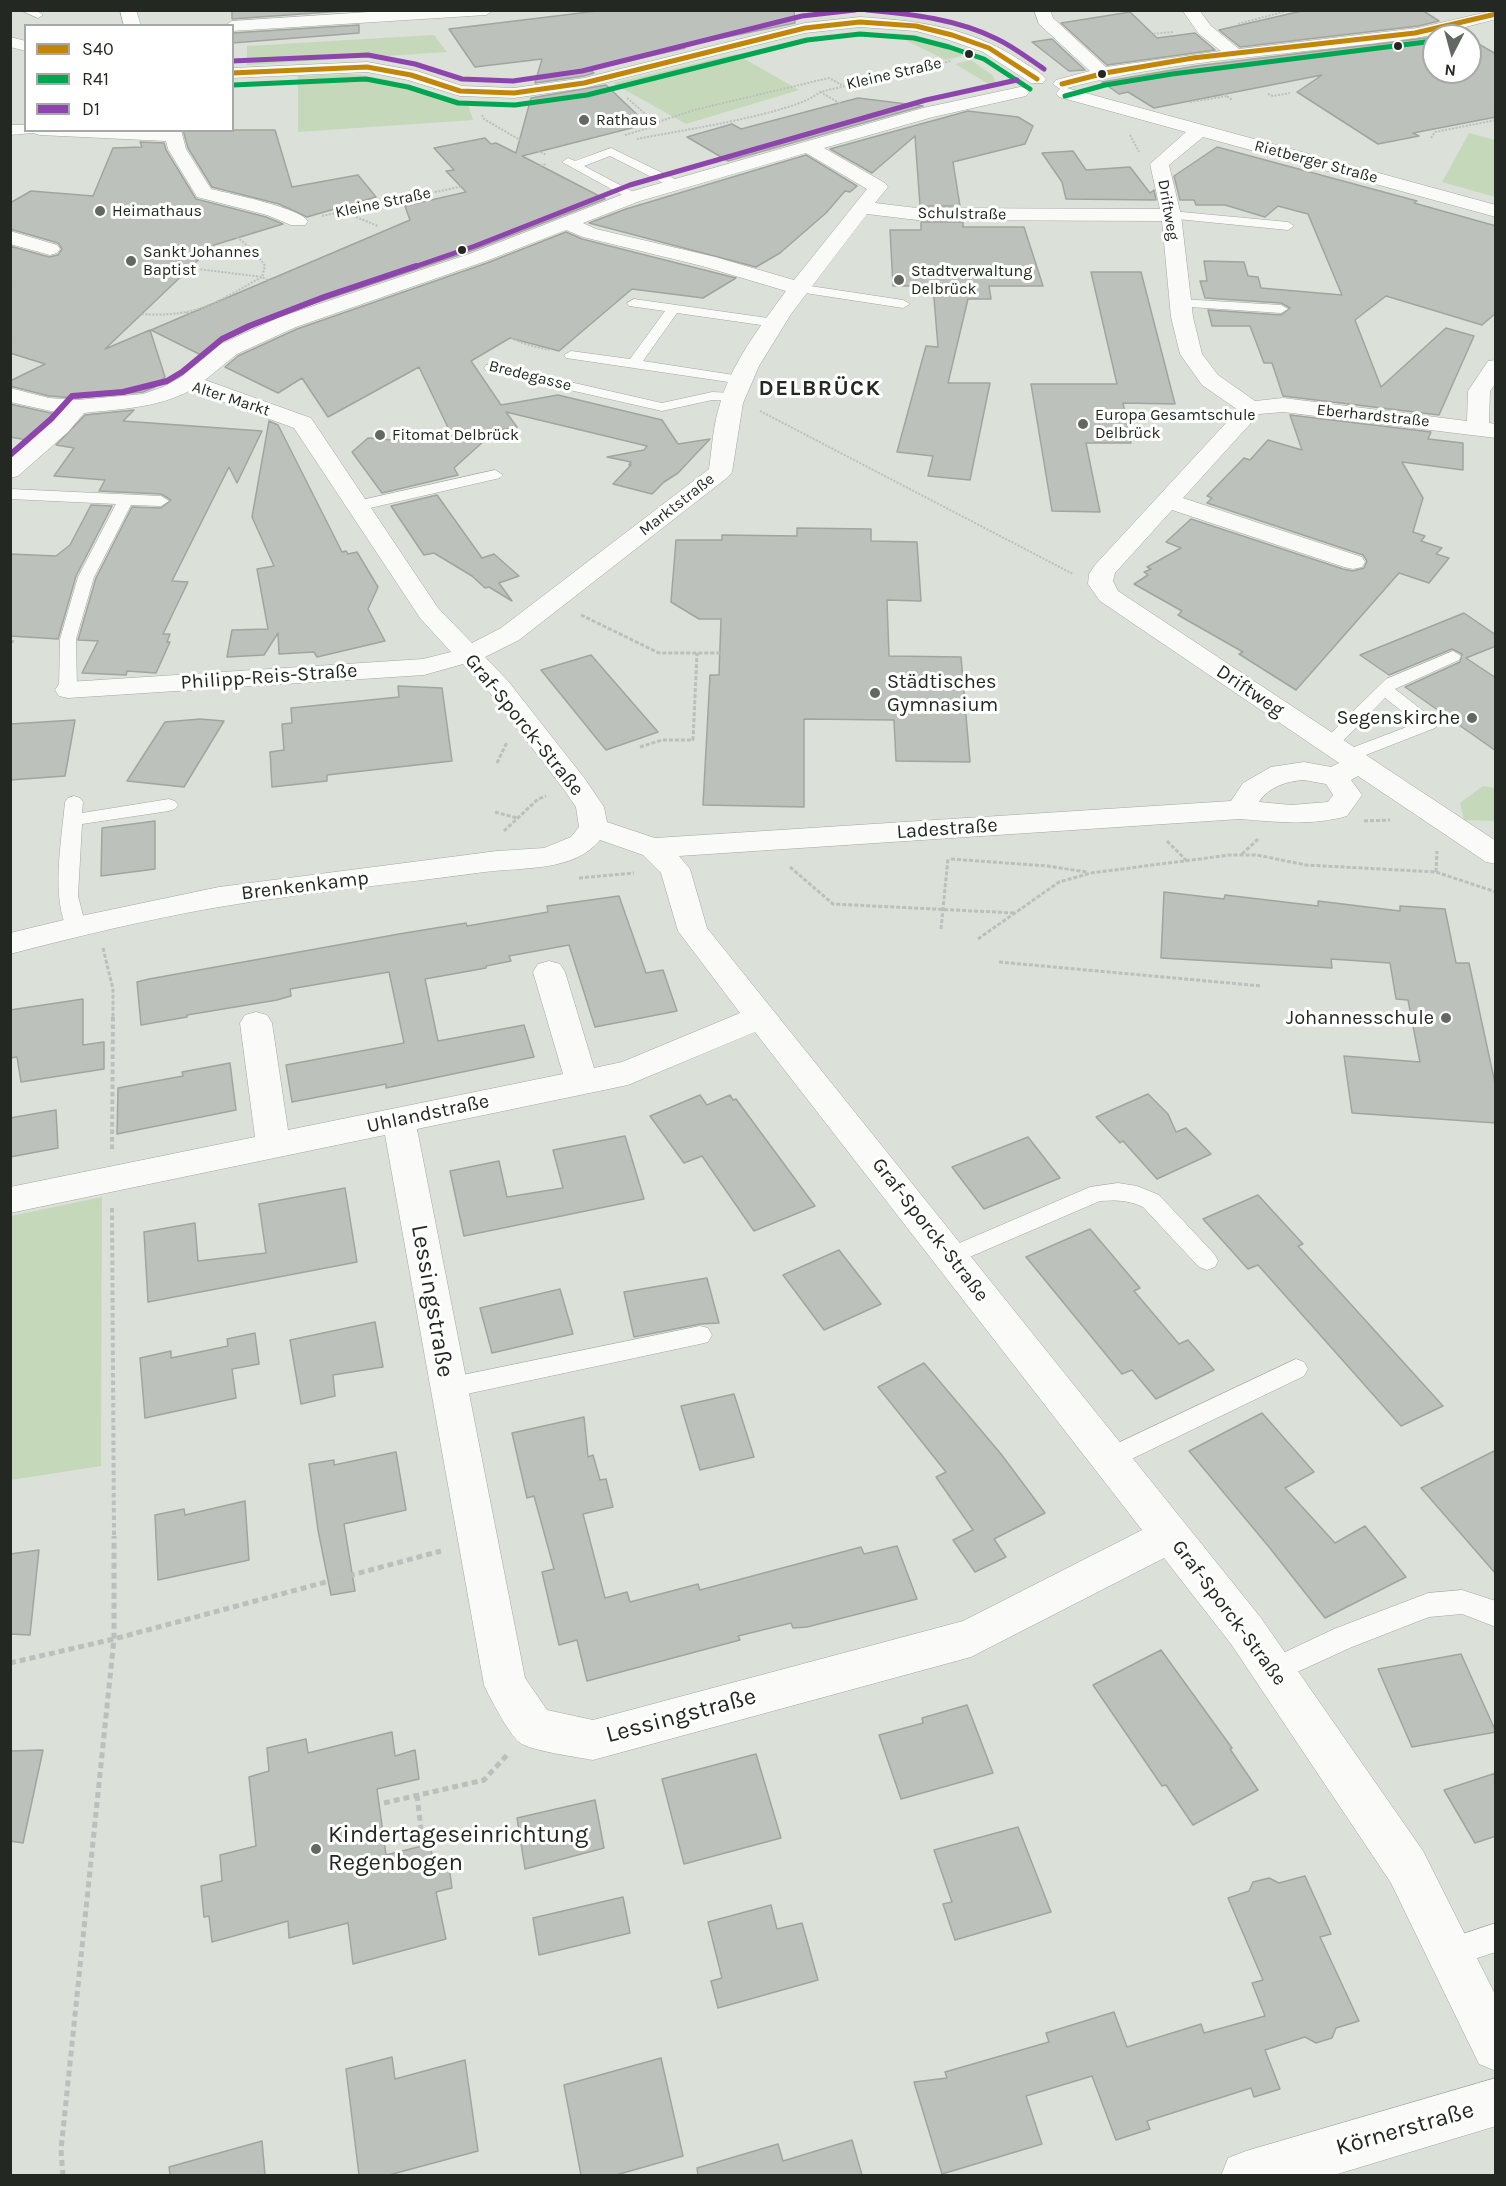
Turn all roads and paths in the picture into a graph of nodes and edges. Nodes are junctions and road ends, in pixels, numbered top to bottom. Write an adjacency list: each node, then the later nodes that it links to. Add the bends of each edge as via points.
1 (25, 10): 9 (lane)
2 (486, 10): 11 (street)
3 (822, 10): 10 (street)
4 (1042, 10): 15 (street, via 1045,20)
5 (1190, 10): 13 (street)
6 (1290, 10): 12 (path)
7 (1491, 10): 8 (street)
8 (1496, 13): 16 (street, via 1418,33)
9 (38, 15)
10 (837, 24): 14 (street, via 916,26); 19 (street, via 762,37 584,83 514,93 460,91 411,75 367,67)
11 (234, 26)
12 (1230, 26)
13 (1205, 30): 15 (path); 16 (street)
14 (964, 41): 17 (street); 22 (street, via 989,48)
15 (1066, 42): 20 (street)
16 (1234, 53): 20 (street)
17 (983, 56): 21 (path, Kleine Straße); 22 (street)
18 (881, 72): 21 (path)
19 (234, 73)
20 (1102, 73): 24 (street)
21 (885, 75): 23 (path, Kleine Straße)
22 (1026, 84): 24 (street, Rietberger Straße, via 1051,80); 43 (street)
23 (843, 86): 33 (path, via 829,78); 37 (path, Kleine Straße, via 769,112)
24 (1055, 93): 34 (street, Rietberger Straße, via 1096,109 1135,113)
25 (1290, 93): 26 (path)
26 (1268, 94)
27 (1475, 100): 29 (path)
28 (479, 110): 32 (path)
29 (1496, 114)
30 (1496, 120): 40 (path, via 1435,132)
31 (498, 121): 32 (path)
32 (492, 123): 42 (path)
33 (655, 123)
34 (1200, 130): 54 (street, Rietberger Straße); 55 (street, Driftweg, via 1159,164)
35 (74, 132): 36 (street, via 141,136)
36 (173, 133): 47 (street, via 177,149)
37 (671, 133): 38 (path, Kleine Straße); 41 (path)
38 (660, 135)
39 (537, 136): 42 (path)
40 (1431, 138)
41 (676, 139)
42 (522, 141): 44 (path)
43 (807, 146): 48 (street); 52 (street, via 879,187)
44 (560, 160): 46 (lane); 50 (path, Kleine Straße)
45 (282, 164): 47 (path)
46 (575, 165): 48 (lane, via 611,152); 49 (lane)
47 (194, 174): 56 (street, via 204,193 274,210)
48 (675, 184): 49 (street)
49 (633, 197): 57 (street)
50 (400, 200): 51 (path, via 432,219); 53 (path, Kleine Straße)
51 (483, 207)
52 (862, 208): 55 (street, Schulstraße, via 917,214); 66 (street, Marktstraße)
53 (348, 211): 56 (path, Kleine Straße); 58 (path)
54 (1496, 211)
55 (1171, 216): 59 (lane); 70 (street, Driftweg)
56 (298, 221)
57 (565, 223): 66 (street); 82 (street, via 479,257 288,322 229,350)
58 (378, 226)
59 (1288, 226)
60 (15, 238): 61 (street)
61 (50, 249): 63 (path, via 43,266); 64 (path, via 57,241 118,218 146,214 182,217 245,240 265,266)
62 (190, 268): 64 (path)
63 (48, 277): 65 (path); 68 (path)
64 (262, 277): 67 (path); 68 (path, via 185,312 145,313)
65 (10, 287)
66 (797, 288): 71 (lane); 76 (street, Marktstraße)
67 (294, 294)
68 (84, 300): 77 (path)
69 (634, 303): 72 (lane)
70 (1180, 303): 73 (lane); 86 (street, Driftweg, via 1191,354 1210,380)
71 (903, 304)
72 (673, 309): 76 (lane); 79 (lane)
73 (1281, 309)
74 (361, 322): 81 (path, Bredegasse)
75 (498, 322): 78 (path, via 503,333 524,344)
76 (775, 323): 83 (street, Marktstraße)
77 (10, 340)
78 (571, 355): 79 (lane)
79 (634, 364): 83 (lane)
80 (1496, 366): 87 (street, via 1479,391)
81 (491, 368): 83 (lane, Bredegasse, via 662,407)
82 (189, 382): 85 (street, Alter Markt, via 145,400); 88 (street, Alter Markt, via 303,423)
83 (737, 388): 97 (path, via 1075,575); 98 (street, Marktstraße, via 720,472)
84 (10, 395): 85 (street, Alter Markt, via 48,405)
85 (77, 407): 89 (street)
86 (1251, 409): 87 (street, Eberhardstraße, via 1283,405); 94 (street)
87 (1486, 429)
88 (326, 461): 95 (street, Graf-Sporck-Straße)
89 (10, 471)
90 (495, 475): 95 (lane)
91 (10, 494): 92 (lane)
92 (126, 500): 93 (lane); 106 (lane, via 86,577 68,639)
93 (160, 501)
94 (1167, 501): 96 (street); 97 (street)
95 (357, 506): 103 (street, Graf-Sporck-Straße, via 429,613)
96 (1353, 562)
97 (1099, 578): 109 (street, Driftweg, via 1101,588 1109,596)
98 (553, 601): 101 (path, via 659,653); 103 (street, Marktstraße, via 510,634)
99 (10, 641): 100 (path)
100 (15, 642)
101 (697, 653): 102 (path); 108 (path, via 693,740 663,740)
102 (742, 653)
103 (468, 655): 106 (street, Philipp-Reis-Straße, via 424,667); 111 (street, Graf-Sporck-Straße, via 499,687)
104 (1453, 656): 105 (lane)
105 (1385, 689): 109 (lane, via 1364,708); 109 (lane, via 1429,724)
106 (68, 690)
107 (505, 746): 110 (path)
108 (640, 747)
109 (1343, 760): 113 (street, via 1281,773 1253,789); 113 (street, Ladestraße, via 1348,795 1337,810 1290,814); 121 (street, Driftweg)
110 (497, 763)
111 (574, 785): 115 (path, via 538,798); 116 (street, Graf-Sporck-Straße, via 590,807)
112 (169, 805): 129 (lane, via 73,811 69,896)
113 (1240, 810): 119 (street, Ladestraße)
114 (495, 812): 115 (path)
115 (518, 818): 117 (path)
116 (594, 828): 119 (street, Graf-Sporck-Straße); 129 (street, Brenkenkamp, via 581,844 548,857 219,897)
117 (501, 834)
118 (1160, 834): 123 (path)
119 (653, 848): 137 (street, Graf-Sporck-Straße, via 675,869 693,931)
120 (944, 850): 122 (path)
121 (1496, 855)
122 (948, 858): 125 (path); 127 (path)
123 (1188, 862): 125 (path); 126 (path, via 1257,855 1306,865 1436,872)
124 (789, 866): 127 (path, via 833,904)
125 (1091, 873): 128 (path, via 1059,882)
126 (1496, 892)
127 (943, 909): 128 (path); 130 (path)
128 (1015, 914): 131 (path)
129 (76, 927): 132 (street, Brenkenkamp)
130 (941, 929)
131 (978, 939)
132 (10, 944)
133 (103, 945): 142 (path, via 113,989)
134 (999, 962): 136 (path)
135 (549, 972): 139 (street)
136 (1262, 986)
137 (761, 1017): 139 (street, Uhlandstraße, via 628,1073); 144 (street, Graf-Sporck-Straße)
138 (256, 1023): 141 (street)
139 (582, 1083): 140 (street, Uhlandstraße)
140 (399, 1120): 141 (street, Uhlandstraße); 148 (street, Lessingstraße)
141 (273, 1146): 142 (street, Uhlandstraße)
142 (112, 1179): 143 (street, Uhlandstraße); 153 (path)
143 (10, 1200)
144 (951, 1257): 145 (lane, via 1098,1193 1118,1191 1151,1201); 149 (street, Graf-Sporck-Straße)
145 (1207, 1261)
146 (700, 1335): 148 (lane)
147 (1296, 1369): 149 (lane)
148 (448, 1388): 151 (street, Lessingstraße)
149 (1110, 1458): 150 (street, Graf-Sporck-Straße)
150 (1171, 1535): 155 (street, Graf-Sporck-Straße); 156 (street, Lessingstraße, via 971,1638 593,1740)
151 (477, 1541): 153 (path); 156 (street, Lessingstraße, via 505,1685)
152 (1496, 1615): 155 (lane, via 1462,1602 1428,1605 1342,1638)
153 (114, 1640): 154 (path); 164 (path, via 62,2150)
154 (10, 1663)
155 (1274, 1671): 161 (street, Graf-Sporck-Straße, via 1407,1867)
156 (534, 1728): 157 (path, via 484,1780)
157 (417, 1795): 158 (path); 159 (path)
158 (384, 1803)
159 (421, 1829)
160 (1496, 1937): 161 (lane)
161 (1449, 1952): 162 (street, Graf-Sporck-Straße)
162 (1496, 2047)
163 (1496, 2102): 165 (street, Körnerstraße)
164 (63, 2175)
165 (1246, 2175)

